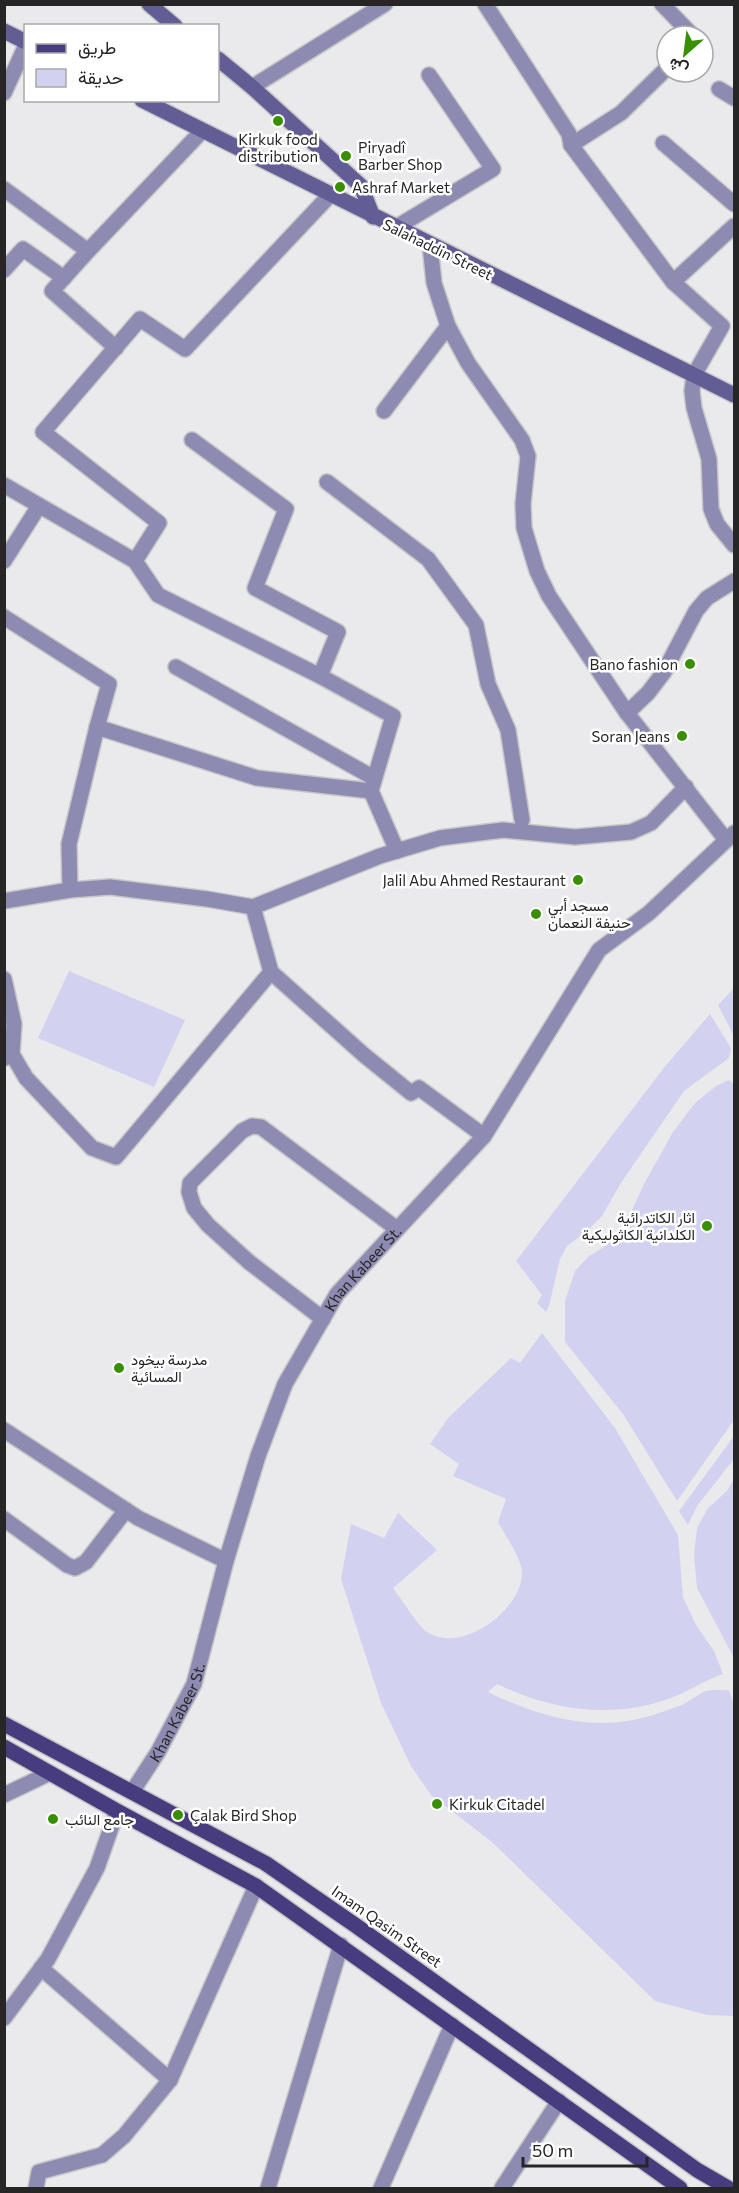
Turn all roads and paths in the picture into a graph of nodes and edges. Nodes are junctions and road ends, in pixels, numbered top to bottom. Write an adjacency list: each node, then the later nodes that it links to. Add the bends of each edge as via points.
1 (149, 4): 5 (street)
2 (385, 4): 13 (street)
3 (485, 4): 20 (street, via 569,134)
4 (662, 4): 6 (street)
5 (173, 24)
6 (681, 24)
7 (4, 31): 8 (street)
8 (24, 42)
9 (24, 48): 15 (street)
10 (219, 60): 13 (street)
11 (429, 75): 26 (street, via 493,169)
12 (655, 80): 20 (street, via 621,113)
13 (252, 87): 24 (street, via 361,186)
14 (719, 89): 16 (street)
15 (4, 93)
16 (735, 98)
17 (146, 102): 18 (street, Salahaddin Street)
18 (202, 131): 22 (street, Salahaddin Street); 28 (street)
19 (663, 143): 23 (street)
20 (572, 145): 31 (street)
21 (4, 189): 28 (street)
22 (330, 195): 24 (street, Salahaddin Street); 33 (street, via 185,349 140,319)
23 (735, 204)
24 (373, 217): 26 (street, Salahaddin Street)
25 (735, 226): 31 (street)
26 (395, 228): 27 (street, Salahaddin Street)
27 (430, 245): 32 (street, via 434,283); 34 (street, Salahaddin Street)
28 (88, 251): 30 (street)
29 (4, 270): 30 (street, via 23,249)
30 (63, 278): 33 (street, via 52,291)
31 (673, 282): 34 (street, via 722,327)
32 (448, 327): 36 (street); 48 (street, via 522,440 528,456 524,528 541,579)
33 (116, 348): 43 (street, via 43,432 159,523)
34 (694, 375): 35 (street, Salahaddin Street); 41 (street, via 694,408 709,459 711,509 717,524)
35 (735, 395)
36 (384, 411)
37 (192, 440): 47 (street, via 286,509 255,588 338,632)
38 (327, 482): 52 (street, via 428,559 476,625 488,684 508,730)
39 (4, 485): 40 (street)
40 (39, 506): 42 (street); 43 (street)
41 (735, 544)
42 (4, 561)
43 (135, 561): 47 (street, via 158,595)
44 (735, 580): 48 (street, via 707,598 664,672)
45 (4, 616): 49 (street, via 109,684)
46 (176, 668): 50 (street)
47 (320, 676): 50 (street, via 393,716)
48 (627, 713): 51 (street)
49 (97, 727): 50 (street, via 257,778); 55 (street, via 69,844)
50 (373, 784): 54 (street)
51 (687, 787): 53 (street); 54 (street, via 651,823 631,832 575,837 502,830 440,838)
52 (522, 820)
53 (730, 837): 61 (street, Khan Kabeer St., via 649,913 599,950)
54 (397, 851): 57 (street)
55 (70, 890): 56 (street); 57 (street, via 110,887)
56 (4, 901)
57 (253, 907): 58 (street)
58 (271, 972): 60 (street, via 116,1157 92,1148); 61 (street, via 411,1093 419,1088)
59 (4, 979): 60 (street, via 14,1024)
60 (8, 1056)
61 (483, 1136): 62 (street, Khan Kabeer St.)
62 (397, 1229): 63 (street, Khan Kabeer St., via 337,1294); 63 (street, via 261,1127 242,1131 190,1183 194,1208 208,1225)
63 (323, 1319): 67 (street, Khan Kabeer St., via 285,1384)
64 (4, 1430): 65 (street)
65 (126, 1510): 66 (street, via 86,1562 75,1568); 67 (street)
66 (4, 1519)
67 (225, 1561): 71 (street, Khan Kabeer St., via 194,1684)
68 (4, 1724): 71 (main road, Imam Qasim Street)
69 (4, 1747): 70 (main road)
70 (50, 1773): 72 (street); 73 (main road)
71 (132, 1792): 86 (main road, Imam Qasim Street, via 265,1863 697,2170)
72 (4, 1796)
73 (117, 1811): 74 (main road); 76 (street, via 97,1868)
74 (256, 1886): 75 (main road); 79 (street)
75 (341, 1945): 78 (main road); 82 (street)
76 (41, 1968): 77 (street); 79 (street)
77 (4, 2018)
78 (452, 2025): 80 (main road); 83 (street)
79 (170, 2080): 81 (street, via 124,2136 102,2155 39,2172)
80 (559, 2101): 84 (street); 85 (main road)
81 (36, 2188)
82 (268, 2188)
83 (381, 2188)
84 (502, 2188)
85 (680, 2188)
86 (728, 2188): 87 (main road)
87 (734, 2188)

